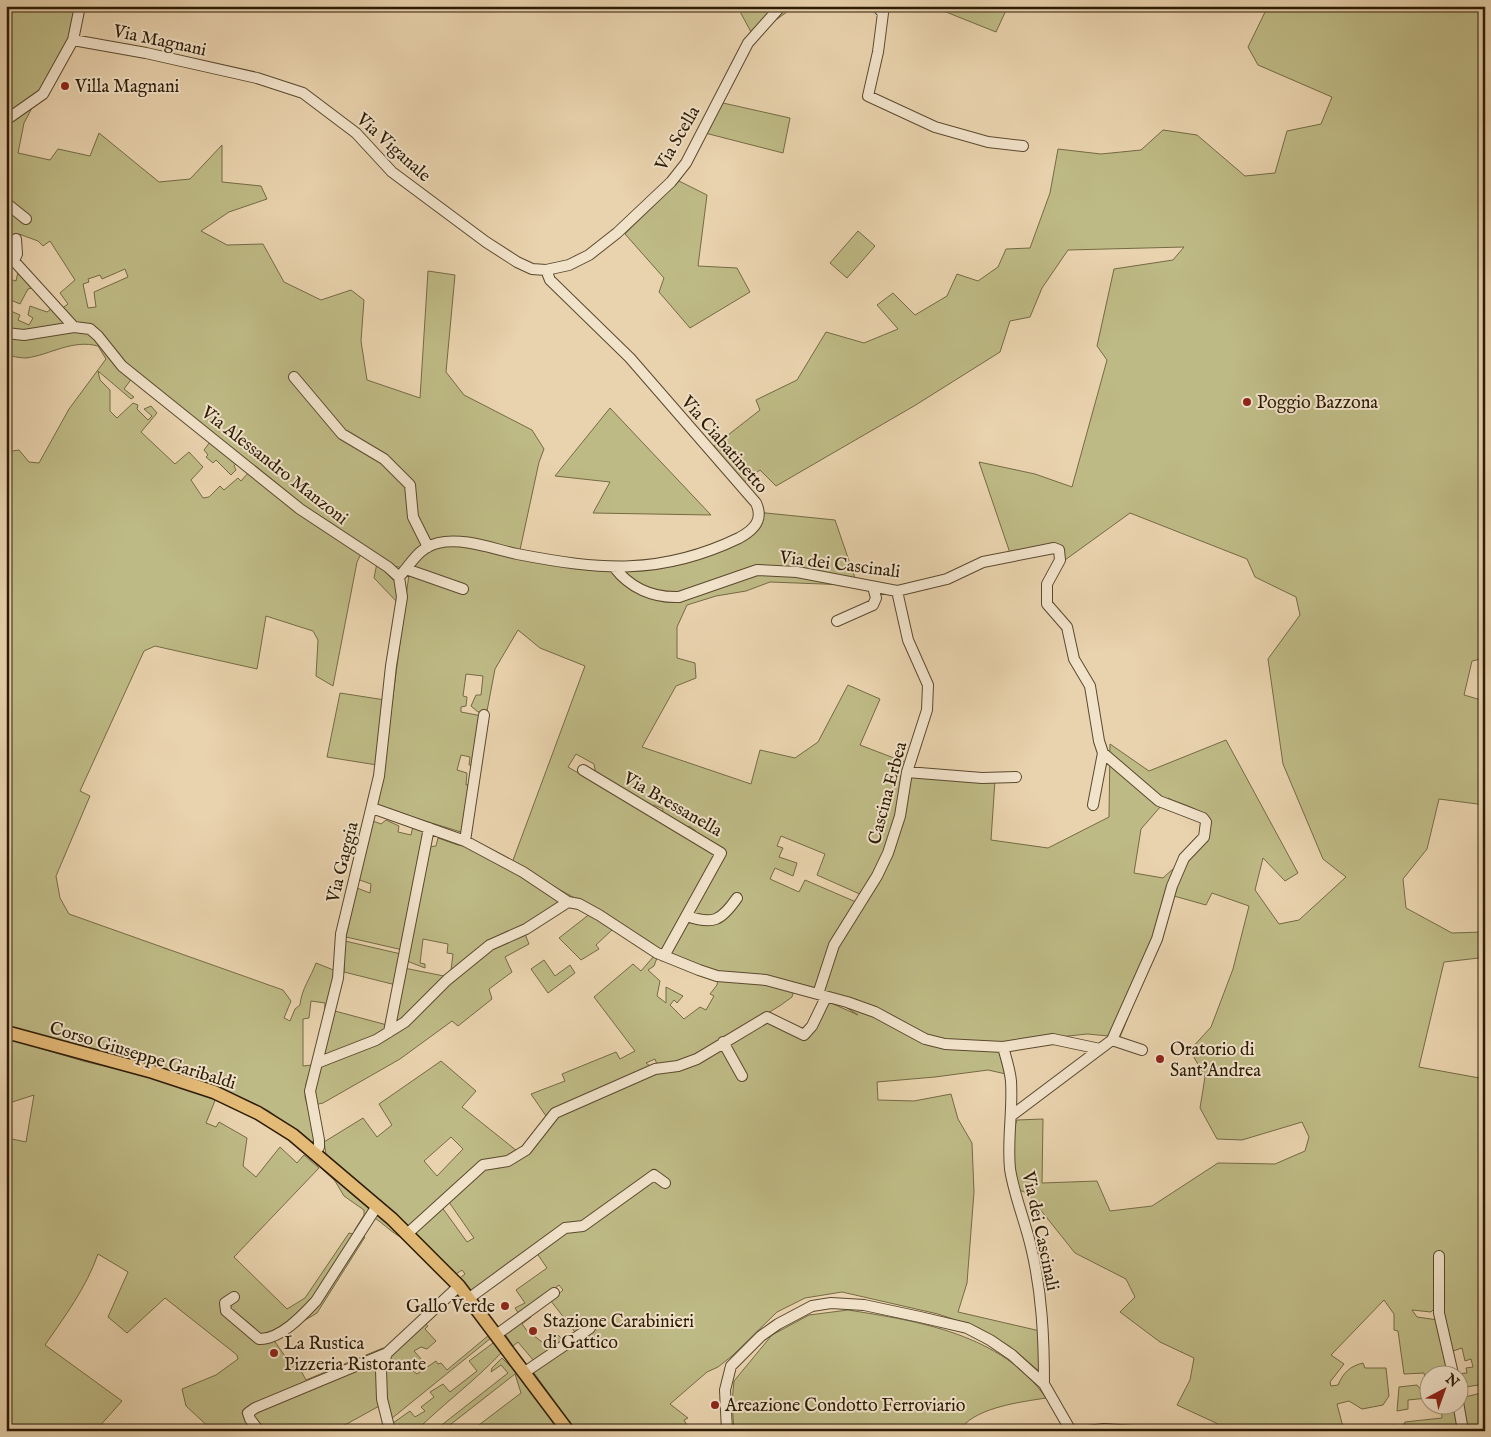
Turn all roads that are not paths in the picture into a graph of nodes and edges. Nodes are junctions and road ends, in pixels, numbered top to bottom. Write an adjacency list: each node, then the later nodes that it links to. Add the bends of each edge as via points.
1 (80, 6): 4 (street)
2 (781, 6): 11 (street, Via Scella, via 748,43 686,163 671,182 589,255 569,265)
3 (876, 6): 7 (street, via 883,13 868,96 935,127 988,142)
4 (73, 40): 5 (street, Via Magnani); 6 (street, via 43,94)
5 (241, 74): 11 (street, Via Viganale, via 303,93 356,133 392,172 486,242 517,262 532,269)
6 (6, 120)
7 (1023, 146)
8 (6, 202): 9 (street)
9 (26, 219)
10 (16, 239): 12 (street, via 14,261)
11 (546, 270): 17 (street, Via Ciabatinetto, via 550,280 630,358 759,510 760,517 754,528 730,542 665,563)
12 (74, 327): 13 (street, Via Alessandro Manzoni, via 24,335); 18 (street, Via Alessandro Manzoni, via 84,327 98,336 122,366 300,509)
13 (6, 333)
14 (294, 377): 15 (street, via 342,434 384,459 410,485 413,517)
15 (428, 547): 16 (street, Via Ciabatinetto, via 439,543 468,544); 18 (street, via 414,556)
16 (566, 561): 17 (street, Via Ciabatinetto); 19 (street, Via dei Cascinali)
17 (614, 567): 19 (street, Via dei Cascinali)
18 (403, 573): 21 (street); 30 (street, Via Gaggia, via 379,776)
19 (622, 578): 20 (street, Via dei Cascinali, via 642,591 666,597 679,597 756,570 798,572)
20 (873, 587): 22 (street, Via dei Cascinali); 23 (street, via 876,598 873,606)
21 (463, 589)
22 (897, 591): 25 (street, Via dei Cascinali, via 948,579 983,562 1054,548 1059,550 1060,560 1047,584 1047,604 1067,627 1074,659 1090,686); 27 (street, Cascina Erbea, via 908,640 926,678 929,694 925,719)
23 (837, 621)
24 (484, 715): 32 (street)
25 (1103, 752): 29 (street); 40 (street, via 1159,801 1199,816 1206,822 1204,836 1184,858 1157,939)
26 (583, 770): 35 (street, Via Bressanella, via 720,850 721,855)
27 (907, 772): 28 (street, via 982,778); 37 (street, Cascina Erbea, via 900,816 888,852 877,876 834,945)
28 (1016, 776)
29 (1093, 805)
30 (372, 808): 31 (street); 45 (street, Via Gaggia, via 341,934 338,978)
31 (429, 828): 32 (street); 39 (street)
32 (465, 841): 34 (street, via 524,872)
33 (737, 898): 35 (street, via 727,913 715,920 705,922)
34 (568, 902): 36 (street, via 599,915); 39 (street, via 526,929 490,945 447,980 405,1022)
35 (687, 916): 36 (street, Via Bressanella)
36 (664, 956): 37 (street, via 718,976 766,980)
37 (822, 995): 41 (street, Cascina Erbea, via 812,1026 804,1034 767,1017); 42 (street, via 875,1012 925,1039 945,1044)
38 (6, 1032): 48 (main road, Corso Giuseppe Garibaldi, via 214,1092 275,1123)
39 (389, 1032): 45 (street)
40 (1112, 1040): 43 (street); 44 (street)
41 (723, 1042): 46 (street); 51 (street, via 697,1058 678,1066 655,1069 555,1113 526,1150 508,1161 482,1165)
42 (1004, 1047): 43 (street, via 1053,1039); 47 (street, Via dei Cascinali, via 1011,1079)
43 (1100, 1050): 47 (street)
44 (1142, 1050)
45 (317, 1063): 48 (street, Via Gaggia, via 310,1091 319,1140)
46 (742, 1076)
47 (1011, 1116): 62 (street, Via dei Cascinali, via 1008,1136 1010,1170 1032,1248 1044,1334)
48 (315, 1153): 50 (main road, Corso Giuseppe Garibaldi)
49 (667, 1186): 56 (street, via 654,1176 583,1226 565,1228)
50 (377, 1206): 51 (main road, Corso Giuseppe Garibaldi); 55 (street, via 316,1301 303,1315 270,1338 259,1339 226,1311 225,1303)
51 (407, 1234): 53 (main road, Corso Giuseppe Garibaldi)
52 (1439, 1256): 60 (street, via 1439,1313)
53 (459, 1286): 56 (main road, Corso Giuseppe Garibaldi); 59 (street)
54 (554, 1293): 58 (street)
55 (234, 1297)
56 (468, 1298): 58 (main road, Corso Giuseppe Garibaldi)
57 (590, 1328): 61 (street)
58 (496, 1335): 61 (main road, Corso Giuseppe Garibaldi)
59 (387, 1353): 64 (street, via 255,1408 248,1413); 65 (street, via 381,1370 382,1399)
60 (1451, 1364)
61 (525, 1372): 66 (main road, Corso Giuseppe Garibaldi)
62 (1044, 1384): 67 (street, via 1012,1355 967,1328 864,1305 820,1304 798,1311 778,1324 731,1366 725,1390); 68 (street)
63 (1460, 1414): 71 (street)
64 (259, 1431)
65 (390, 1431)
66 (568, 1431)
67 (727, 1431)
68 (1071, 1431)
69 (1088, 1431): 70 (street)
70 (1135, 1431)
71 (1463, 1431)

